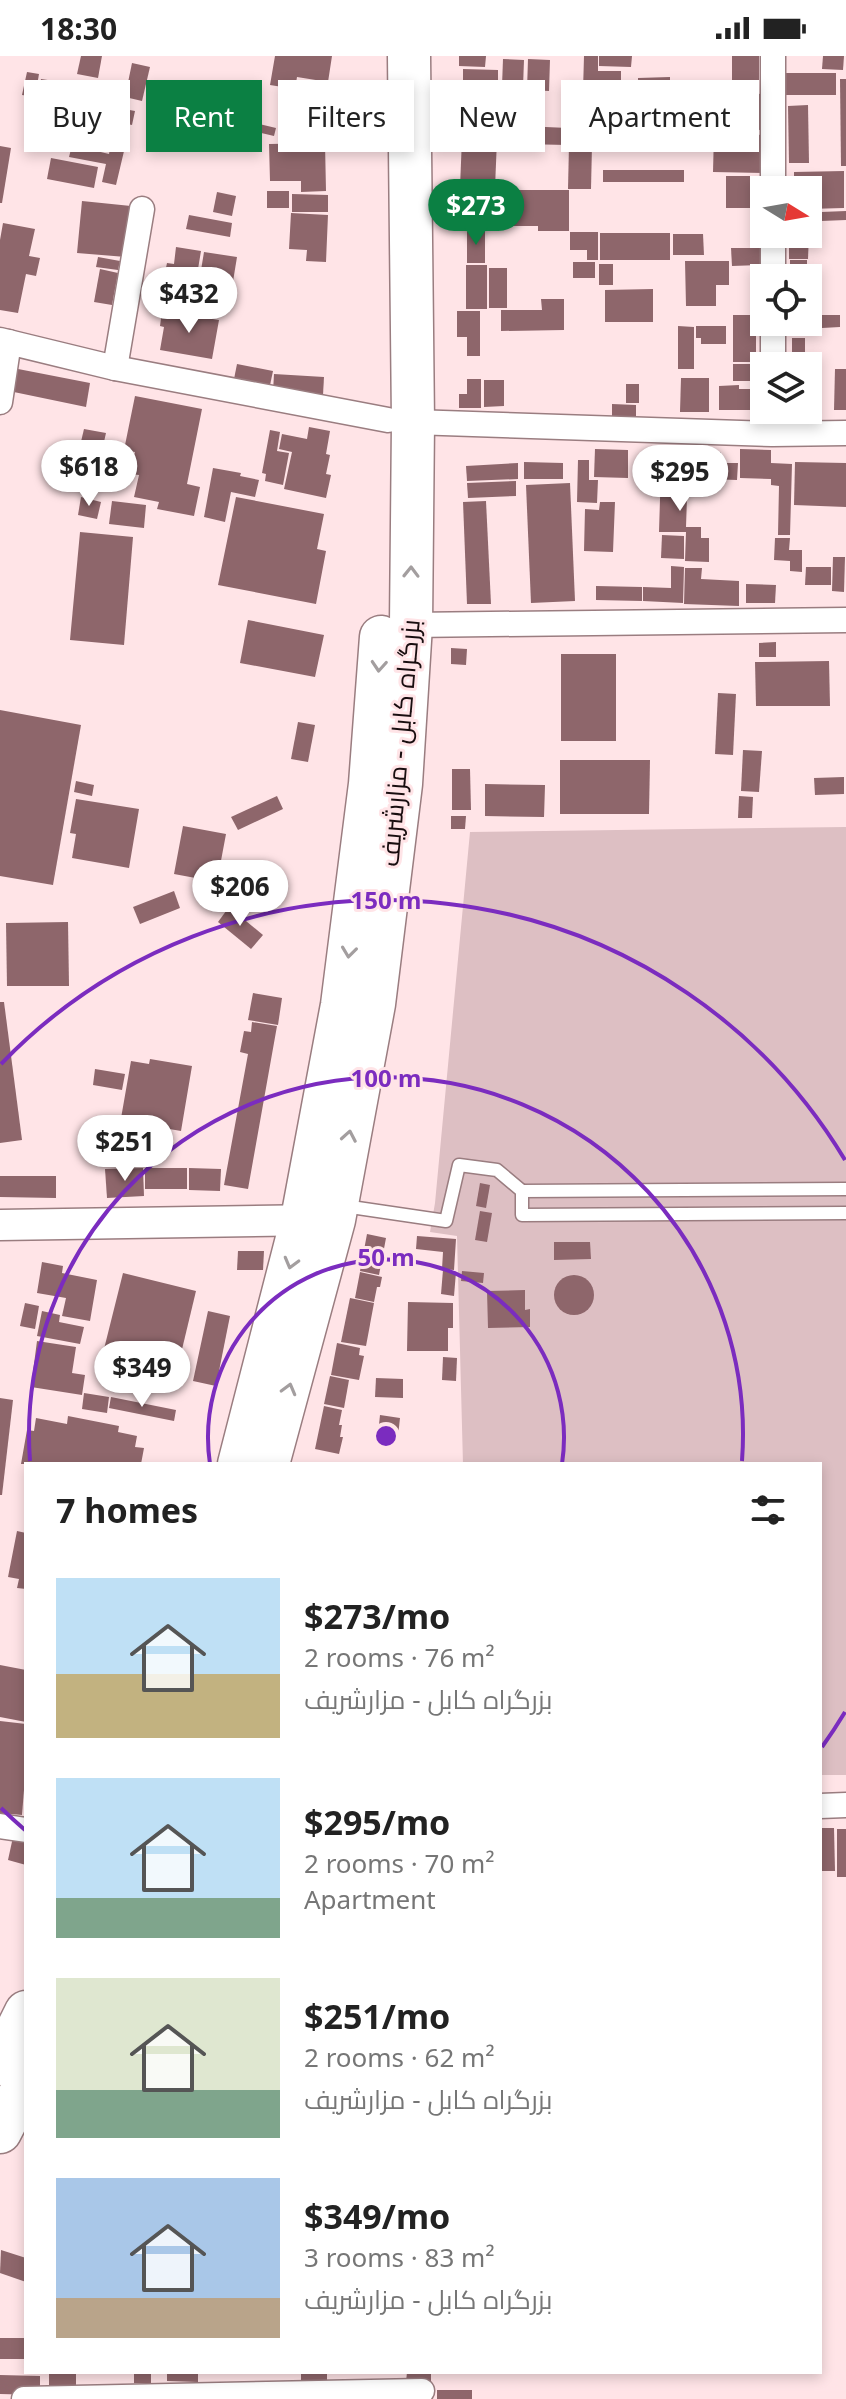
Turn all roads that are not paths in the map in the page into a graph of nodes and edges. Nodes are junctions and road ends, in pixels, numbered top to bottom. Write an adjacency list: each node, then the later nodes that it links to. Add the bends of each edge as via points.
1 (384, 56): 9 (highway, بزرگراه کابل - مزارشریف)
2 (409, 56): 9 (highway, بزرگراه کابل - مزارشریف)
3 (773, 56): 4 (street)
4 (773, 176)
5 (142, 209): 7 (street)
6 (4, 341): 7 (street); 8 (street)
7 (115, 368): 9 (street)
8 (0, 402)
9 (401, 421): 10 (street); 14 (highway, بزرگراه کابل - مزارشریف, one-way to 9); 18 (highway, بزرگراه کابل - مزارشریف, one-way to 18, via 370,784 342,1005)
10 (750, 422)
11 (785, 424): 12 (street)
12 (846, 433)
13 (846, 620): 14 (street)
14 (411, 625): 18 (highway, بزرگراه کابل - مزارشریف, one-way to 14, via 374,1004 401,784)
15 (846, 1189): 16 (lane)
16 (522, 1191): 17 (lane, via 522,1215); 18 (lane, via 497,1170 459,1165 446,1221)
17 (846, 1213)
18 (324, 1215): 19 (street); 20 (highway, بزرگراه کابل - مزارشریف, one-way to 20); 21 (highway, بزرگراه کابل - مزارشریف, one-way to 18)
19 (0, 1225)
20 (240, 1462)
21 (268, 1462)
22 (846, 1805): 23 (street)
23 (822, 1806)
24 (0, 1826): 25 (street)
25 (24, 1830)
26 (24, 2016): 27 (highway)
27 (0, 2064)
28 (24, 2086): 29 (highway)
29 (0, 2132)
30 (422, 2391): 31 (street)
31 (24, 2399)

